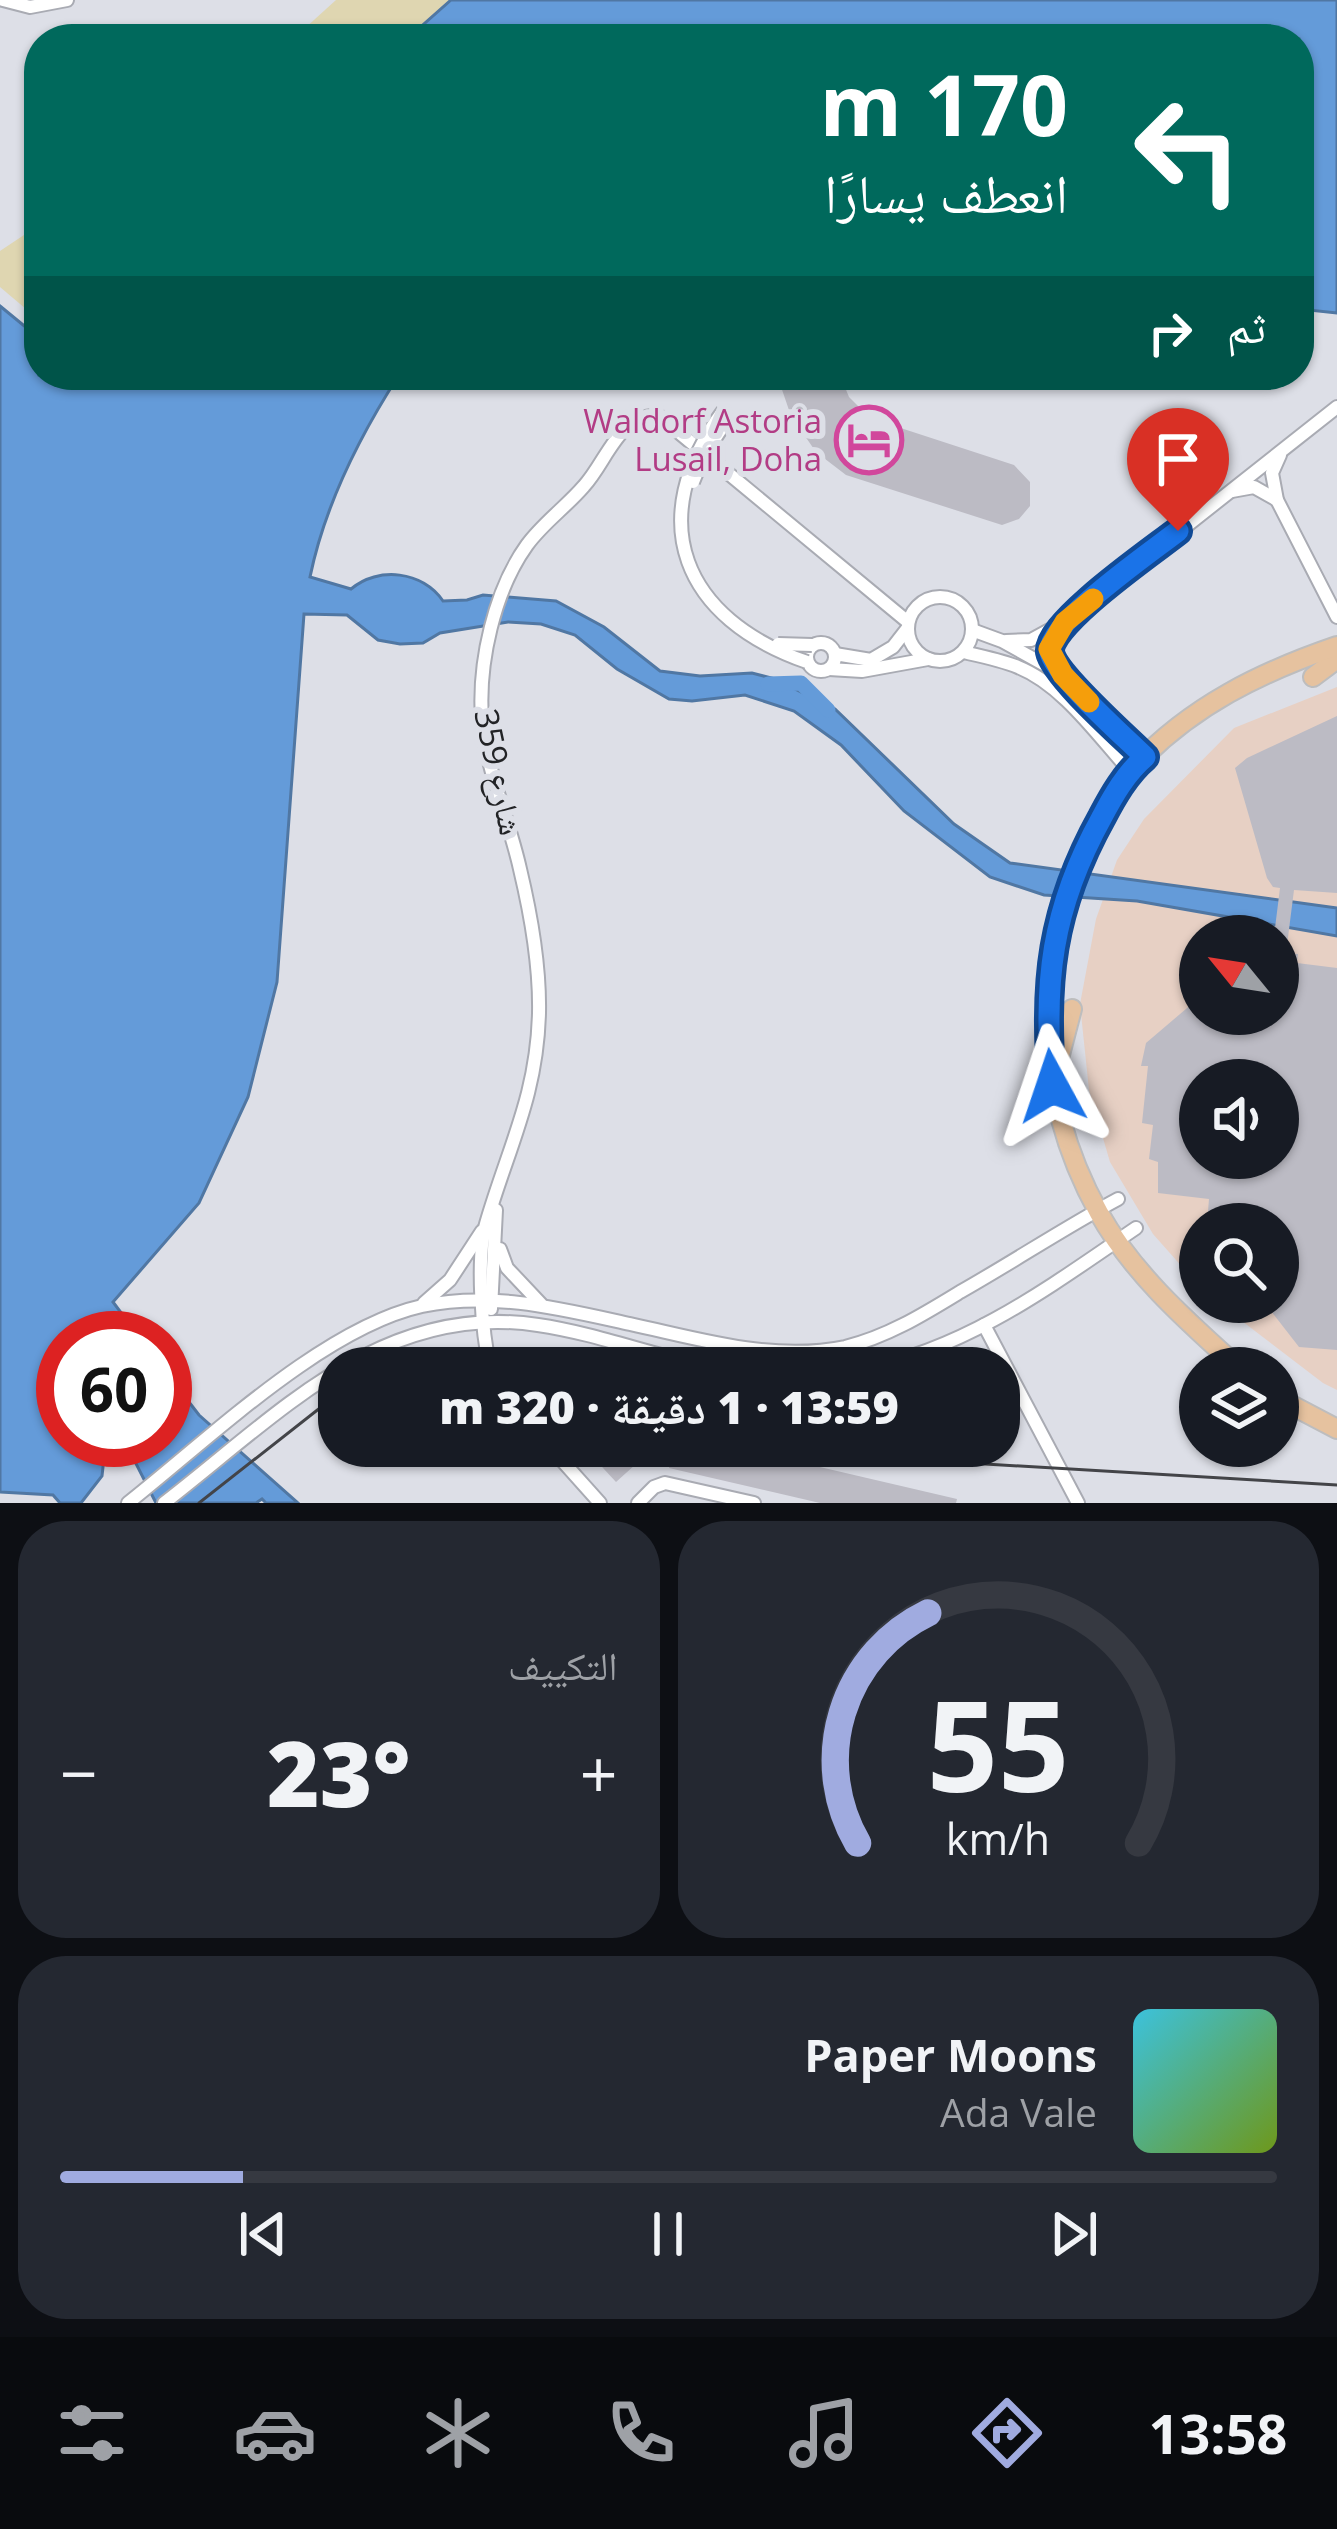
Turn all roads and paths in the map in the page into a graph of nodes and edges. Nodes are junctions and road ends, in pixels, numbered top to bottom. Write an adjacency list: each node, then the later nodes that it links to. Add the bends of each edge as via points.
1 (3, 0): 2 (street, via 30,8)
2 (67, 0)
3 (1337, 407): 4 (street)
4 (1284, 448): 5 (street); 6 (street, via 1272,473)
5 (1225, 494): 6 (street, via 1254,487); 8 (street)
6 (1277, 500): 7 (street)
7 (1337, 617)
8 (1065, 622): 11 (street, via 1031,640); 20 (street, via 1049,649)
9 (908, 626): 10 (street, via 924,600 944,597 963,605); 15 (street, via 872,660); 16 (street, via 911,644); 29 (street, شارع 359, via 668,421 646,415 626,426 603,463 544,524 498,602 482,718 520,868 539,1013 534,1081)
10 (972, 630): 11 (street); 14 (street)
11 (1002, 640): 20 (street)
12 (812, 645): 15 (street, via 823,642); 18 (street); 18 (street, bridge, via 777,644 741,624 696,560 690,494 726,414 697,450 682,494 689,561 725,620)
13 (1337, 646): 22 (main road, via 1251,678)
14 (963, 652): 16 (street); 22 (street, via 1033,674)
15 (835, 654): 19 (street)
16 (928, 659): 19 (street)
17 (1337, 659): 21 (main road)
18 (807, 662): 19 (street)
19 (829, 669)
20 (1063, 675): 22 (street)
21 (1312, 677)
22 (1143, 759): 23 (main road); 25 (main road, via 1082,853 1059,913 1048,975)
23 (1168, 768)
24 (1072, 1009): 25 (main road)
25 (1052, 1086): 27 (main road)
26 (1118, 1199): 27 (street)
27 (1097, 1210): 30 (main road); 32 (street, via 896,1329 843,1347 801,1354 752,1349)
28 (1136, 1228): 30 (street)
29 (491, 1230): 31 (street, شارع 359); 32 (street, شارع 359, via 507,1268); 33 (street)
30 (1116, 1241): 35 (street); 39 (main road)
31 (487, 1301): 32 (street); 33 (street); 34 (street, شارع 359)
32 (542, 1304)
33 (420, 1306): 43 (street, via 342,1339)
34 (486, 1321): 36 (street); 37 (street); 44 (street, via 411,1335 354,1359)
35 (984, 1325): 38 (street); 48 (street)
36 (488, 1347)
37 (632, 1347)
38 (940, 1347)
39 (1217, 1347)
40 (1299, 1409): 41 (main road)
41 (1337, 1429)
42 (568, 1467): 45 (street)
43 (128, 1503)
44 (164, 1503)
45 (600, 1503)
46 (638, 1503): 47 (street, via 665,1483)
47 (754, 1503)
48 (1078, 1503)

